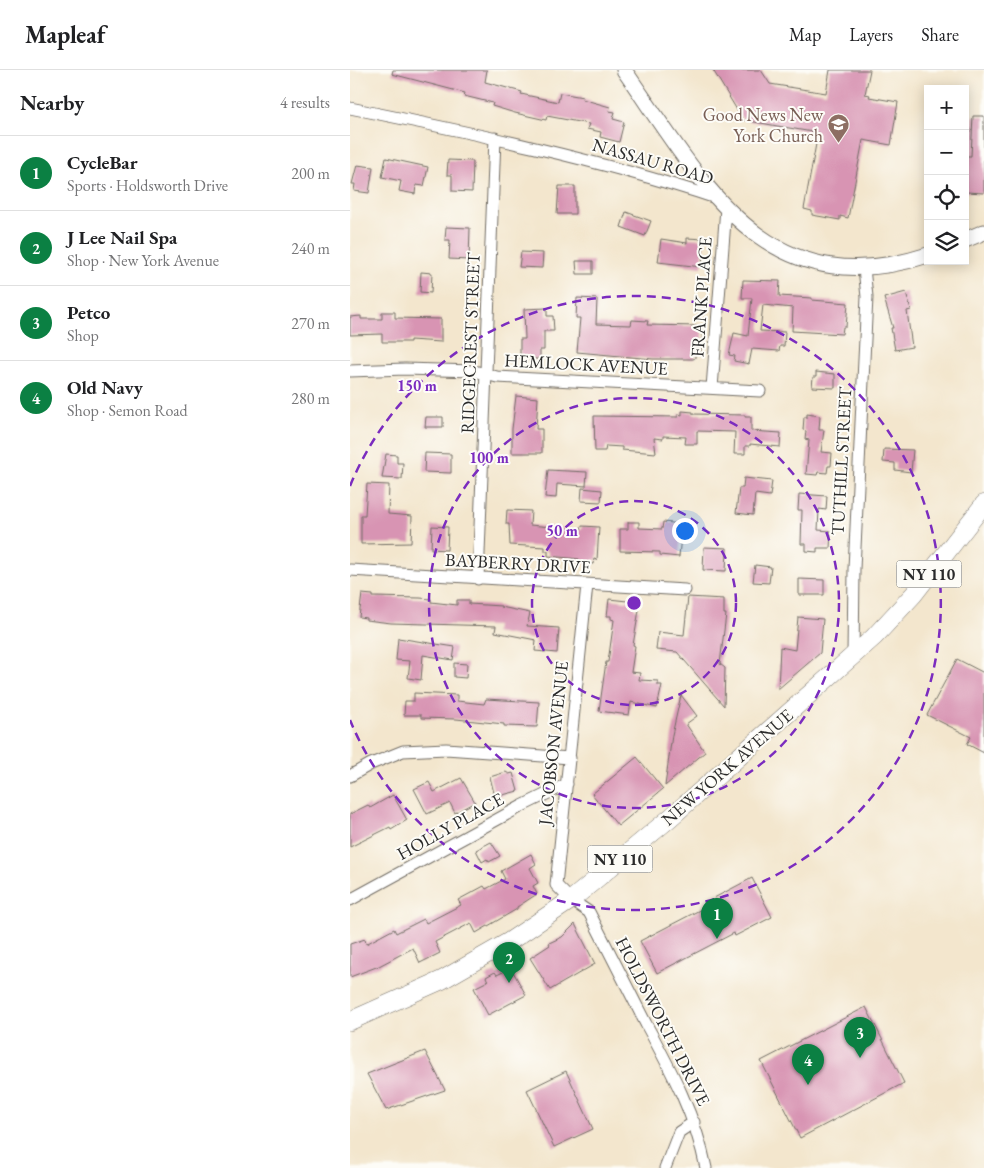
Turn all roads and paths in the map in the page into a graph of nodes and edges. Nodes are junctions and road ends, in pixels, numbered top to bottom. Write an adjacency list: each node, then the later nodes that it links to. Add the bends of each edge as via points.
1 (624, 70): 4 (main road)
2 (350, 108): 3 (street, NASSAU ROAD)
3 (495, 138): 4 (street, NASSAU ROAD, via 652,177); 10 (street, RIDGECREST STREET)
4 (721, 203): 8 (main road, NASSAU ROAD, via 772,246 802,260 828,266); 11 (street, FRANK PLACE)
5 (984, 232): 6 (main road)
6 (969, 238)
7 (924, 257): 8 (main road, NASSAU ROAD)
8 (864, 268): 18 (street, TUTHILL STREET, via 867,297)
9 (350, 371): 10 (street, HEMLOCK AVENUE, via 405,369)
10 (486, 374): 11 (street, HEMLOCK AVENUE); 15 (street, RIDGECREST STREET)
11 (712, 388): 12 (street, HEMLOCK AVENUE)
12 (760, 391)
13 (983, 507): 18 (main road, NEW YORK AVENUE / NY 110, via 890,621)
14 (350, 570): 15 (street, BAYBERRY DRIVE)
15 (478, 579): 16 (street, BAYBERRY DRIVE)
16 (587, 584): 17 (street, BAYBERRY DRIVE); 19 (street, JACOBSON AVENUE)
17 (684, 590)
18 (853, 656): 23 (main road, NEW YORK AVENUE / NY 110, via 670,818)
19 (570, 758): 20 (street, via 446,749 403,751); 21 (street, JACOBSON AVENUE)
20 (350, 776)
21 (567, 784): 22 (street, HOLLY PLACE); 23 (street, JACOBSON AVENUE, via 556,885)
22 (350, 900)
23 (571, 900): 24 (main road, NEW YORK AVENUE / NY 110, via 510,941 442,980); 25 (street, HOLDSWORTH DRIVE, via 589,912)
24 (350, 1021)
25 (694, 1122): 26 (street, via 679,1132); 27 (street, HOLDSWORTH DRIVE)
26 (665, 1168)
27 (706, 1168)

